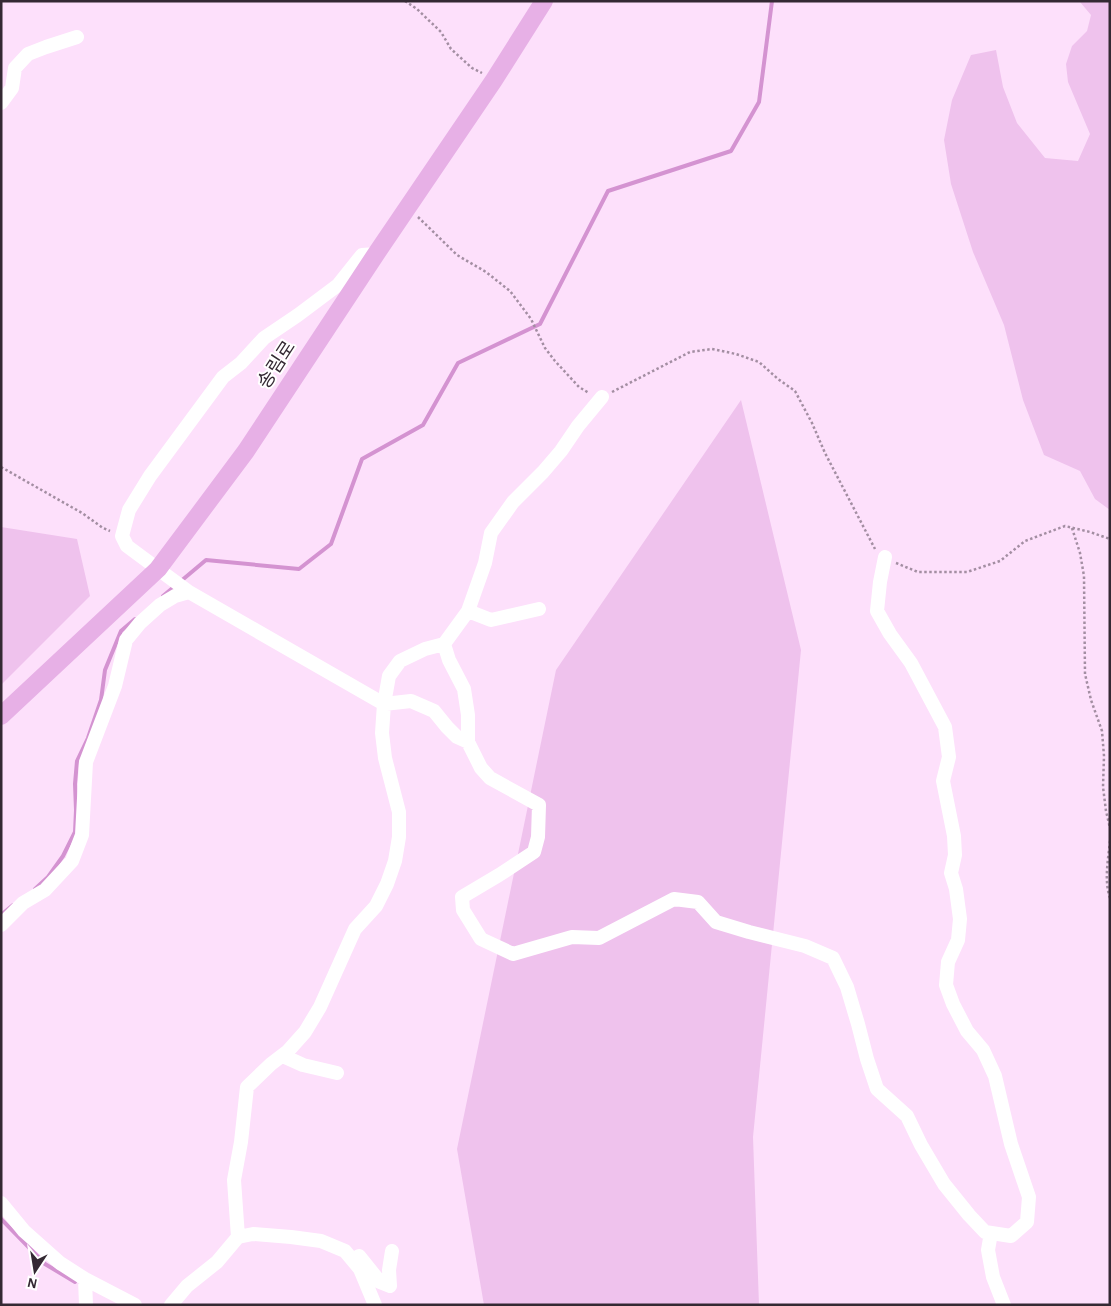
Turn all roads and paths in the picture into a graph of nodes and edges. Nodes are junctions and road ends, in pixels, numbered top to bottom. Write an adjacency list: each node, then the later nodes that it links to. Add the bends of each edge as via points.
1 (405, 1): 4 (path, via 441,32 451,49 472,68)
2 (544, 1): 4 (main road, 송림로)
3 (77, 38): 5 (lane, via 28,54 16,68 12,88)
4 (494, 80): 6 (main road, 송림로)
5 (1, 103)
6 (407, 207): 7 (main road, 송림로); 8 (path, via 457,255 510,291 531,319 555,361 580,387)
7 (376, 254): 11 (lane, via 362,255 338,285 264,338 223,377 128,510); 14 (main road, 송림로, via 246,451)
8 (602, 397): 13 (path, via 690,352 712,349 759,362 794,391 877,553); 17 (lane, via 561,451 513,502 491,532 485,563)
9 (1, 467): 11 (path)
10 (1072, 528): 12 (path); 13 (path, via 1066,526 1025,541 1000,561 967,572 918,572); 22 (path, via 1084,576 1085,674 1102,731 1103,786)
11 (122, 536): 14 (lane, via 128,546)
12 (1110, 539)
13 (885, 557): 29 (lane, via 878,611 911,663 945,727 949,757 943,780 954,836 955,855 951,873 960,918 958,940 948,962 946,985 967,1031 983,1050 995,1076 1011,1144 1029,1196 1027,1222 1011,1236)
14 (158, 569): 15 (lane); 20 (main road, 송림로)
15 (189, 592): 19 (lane); 25 (lane, via 160,605 126,640 115,686 86,762 82,835 72,860 45,890 23,904)
16 (539, 609): 17 (lane, via 491,620)
17 (468, 611): 18 (lane)
18 (444, 644): 19 (lane, via 400,661 389,676); 21 (lane, via 464,689)
19 (384, 704): 21 (lane, via 410,701 434,711 457,737); 26 (lane, via 382,733 385,758 399,812 396,861 376,906 355,928 320,1007 305,1032)
20 (1, 716)
21 (468, 742): 29 (lane, via 480,768 490,778 539,805 534,852 462,897 463,910 481,939 513,954 572,937 599,938 674,899 698,902 716,922 805,946 833,958 847,987 877,1089 907,1116 944,1184 985,1232)
22 (1110, 828)
23 (1110, 841): 24 (path, via 1107,862)
24 (1110, 898)
25 (1, 925)
26 (282, 1056): 27 (lane); 30 (lane, via 247,1087 242,1142 234,1180)
27 (337, 1073)
28 (1, 1203): 33 (lane, via 24,1232 60,1263)
29 (991, 1234): 38 (lane, via 988,1250 993,1277)
30 (238, 1236): 31 (lane, via 291,1237 321,1241); 36 (lane, via 217,1262 187,1286)
31 (345, 1250): 32 (lane, via 359,1256 380,1282 390,1286); 37 (lane, via 360,1269)
32 (392, 1251)
33 (85, 1278): 34 (lane); 35 (lane)
34 (86, 1305)
35 (134, 1305)
36 (171, 1305)
37 (375, 1305)
38 (1004, 1305)

